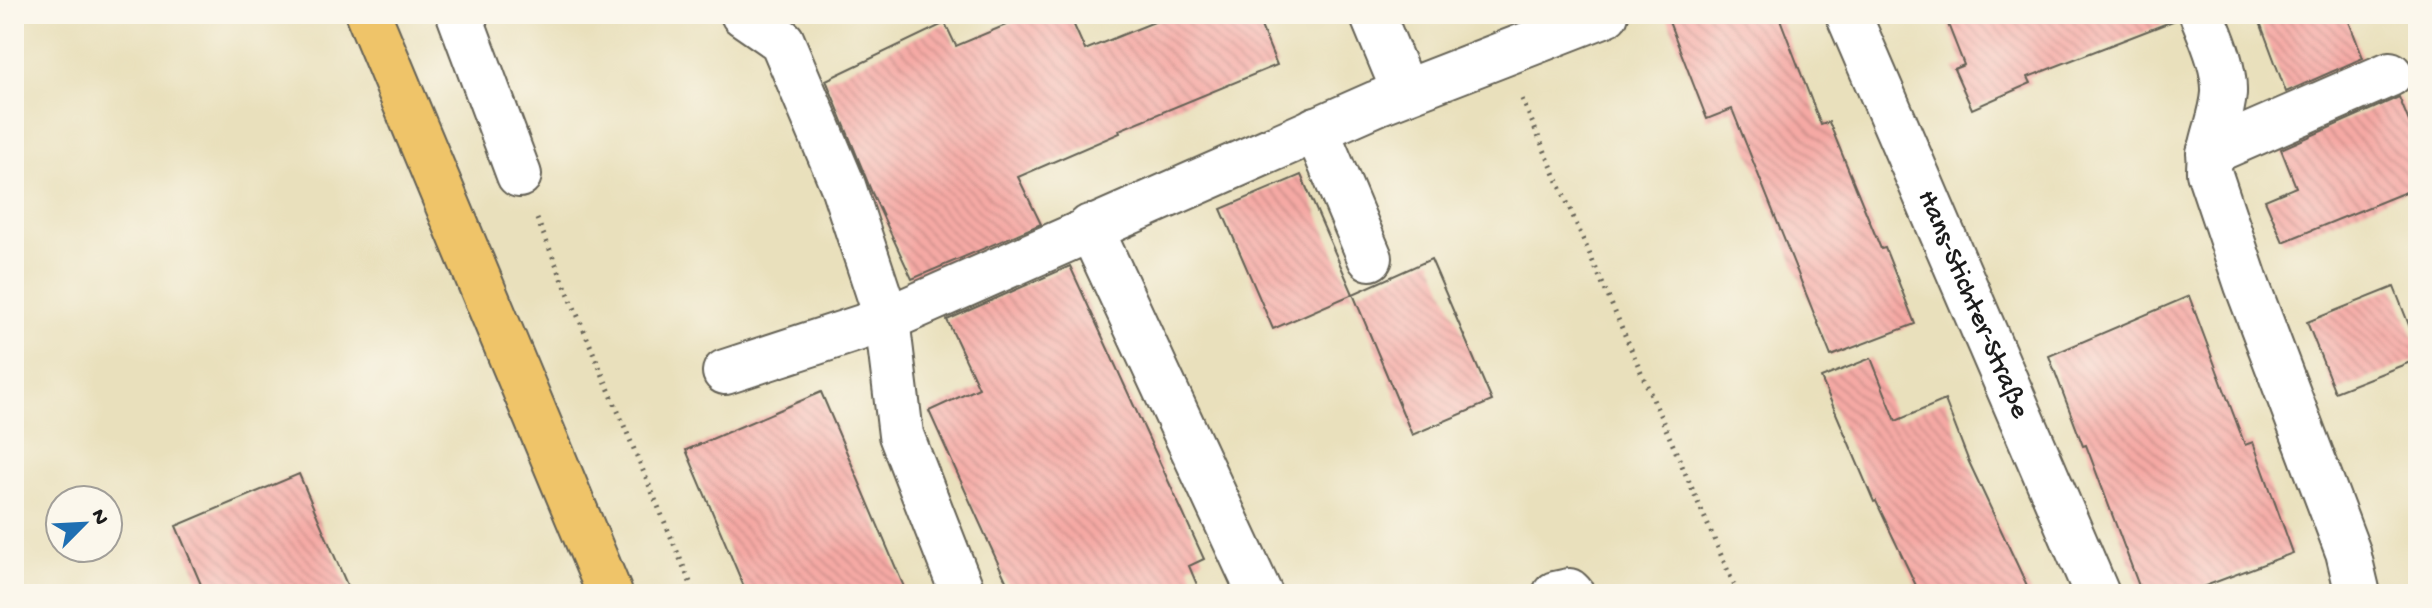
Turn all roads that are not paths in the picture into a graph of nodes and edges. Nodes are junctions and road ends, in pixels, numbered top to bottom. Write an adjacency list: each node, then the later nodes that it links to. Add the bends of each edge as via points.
1 (368, 14): 17 (main road)
2 (459, 14): 12 (street)
3 (743, 14): 15 (street, via 782,41 843,186)
4 (1372, 14): 9 (street)
5 (1606, 14): 9 (street)
6 (1848, 14): 22 (street, Hans-Stichter-Straße)
7 (2202, 14): 11 (street, via 2224,94)
8 (2390, 74): 11 (street)
9 (1390, 97): 10 (street)
10 (1316, 129): 13 (street); 14 (street)
11 (2209, 153): 23 (street, via 2217,198 2348,552)
12 (519, 175)
13 (1090, 227): 15 (street); 19 (street)
14 (1370, 258)
15 (887, 319): 16 (street); 18 (street, via 901,435)
16 (725, 372)
17 (610, 594)
18 (963, 594)
19 (1260, 594)
20 (1555, 594): 21 (street)
21 (1572, 594)
22 (2097, 594)
23 (2358, 594)

